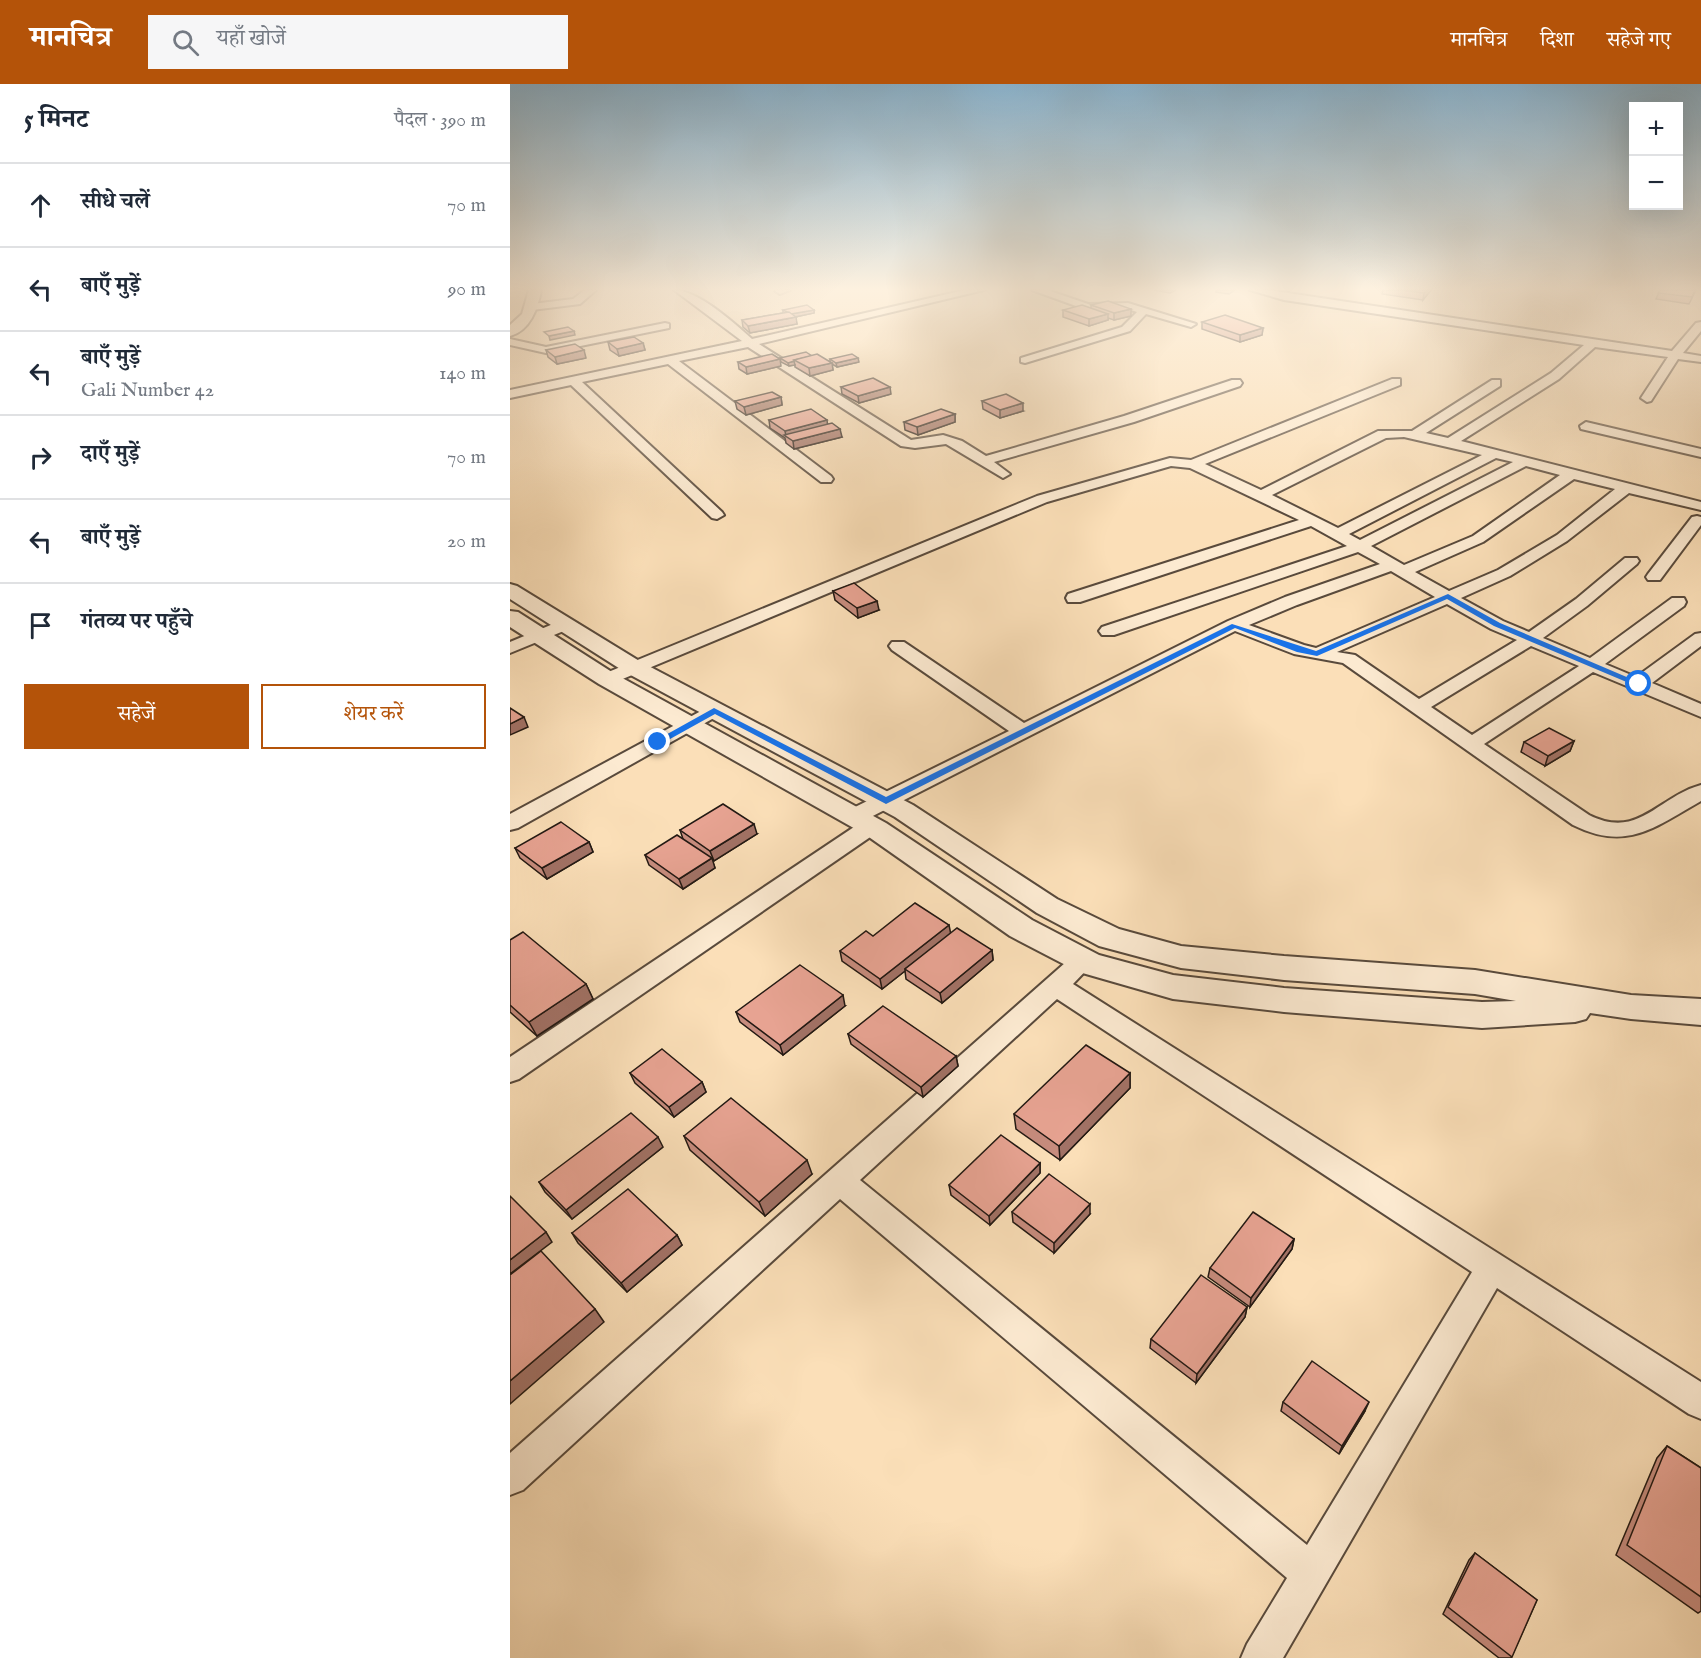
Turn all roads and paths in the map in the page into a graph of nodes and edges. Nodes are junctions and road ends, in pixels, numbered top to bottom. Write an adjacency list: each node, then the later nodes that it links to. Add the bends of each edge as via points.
1 (653, 363): 6 (street)
2 (675, 363): 22 (street)
3 (782, 363): 17 (street, via 906,443 948,440)
4 (1569, 363): 14 (street)
5 (1670, 363): 11 (street)
6 (573, 380): 10 (street); 25 (street)
7 (1396, 382): 19 (street)
8 (1236, 383): 17 (street, via 1140,416)
9 (1496, 383): 13 (street)
10 (510, 393)
11 (1647, 398)
12 (1586, 426): 15 (street)
13 (1414, 435): 14 (street); 24 (street, via 1383,435)
14 (1450, 442): 16 (street)
15 (1701, 453)
16 (1494, 454): 18 (street); 28 (street)
17 (982, 461): 20 (street)
18 (1524, 462): 21 (street); 29 (street)
19 (1193, 464): 24 (street); 48 (street, via 1170,462 1042,499)
20 (1003, 474)
21 (1571, 474): 23 (street); 31 (street, via 1478,539)
22 (826, 479)
23 (1626, 489): 26 (street); 34 (street, via 1537,555)
24 (1262, 495): 27 (street)
25 (717, 515)
26 (1700, 515): 32 (street)
27 (1312, 521): 28 (street); 35 (street)
28 (1338, 534): 29 (street)
29 (1358, 547): 31 (street); 40 (street)
30 (1631, 561): 43 (street, via 1593,597)
31 (1398, 568): 34 (street); 39 (street, via 1291,601)
32 (1654, 577)
33 (510, 590): 38 (street)
34 (1448, 596): 43 (street, via 1497,625); 46 (street)
35 (1074, 598)
36 (1678, 602): 47 (street)
37 (510, 617): 41 (street)
38 (565, 624): 41 (street); 48 (street)
39 (1234, 625): 46 (street); 55 (street)
40 (1108, 632)
41 (538, 635): 45 (street); 49 (street)
42 (1701, 638): 50 (street)
43 (1531, 639): 47 (street); 51 (street)
44 (898, 646): 55 (street)
45 (510, 648)
46 (1317, 654): 51 (street, via 1349,659)
47 (1593, 664): 50 (street); 56 (street, via 1537,705)
48 (633, 667): 49 (street); 52 (street)
49 (607, 678): 54 (street)
50 (1639, 684): 53 (street)
51 (1418, 708): 56 (street)
52 (714, 710): 54 (street); 58 (street)
53 (1701, 711)
54 (688, 725): 59 (street); 60 (street)
55 (1024, 732): 58 (street)
56 (1470, 744): 57 (street, via 1598,828 1618,831 1635,827)
57 (1701, 792)
58 (886, 801): 59 (street); 63 (street, via 1047,906 1110,938 1181,957 1475,982)
59 (863, 821): 61 (street, via 1021,927); 65 (street)
60 (510, 823)
61 (1083, 961): 62 (street); 63 (street, via 1173,987 1284,1000 1482,1015)
62 (1056, 987): 66 (street); 67 (street)
63 (1631, 1007): 64 (street)
64 (1701, 1012)
65 (510, 1071)
66 (840, 1181): 69 (street); 70 (street)
67 (1492, 1268): 68 (street); 70 (street)
68 (1701, 1402)
69 (510, 1477)
70 (1311, 1573): 71 (street)
71 (1261, 1658)

